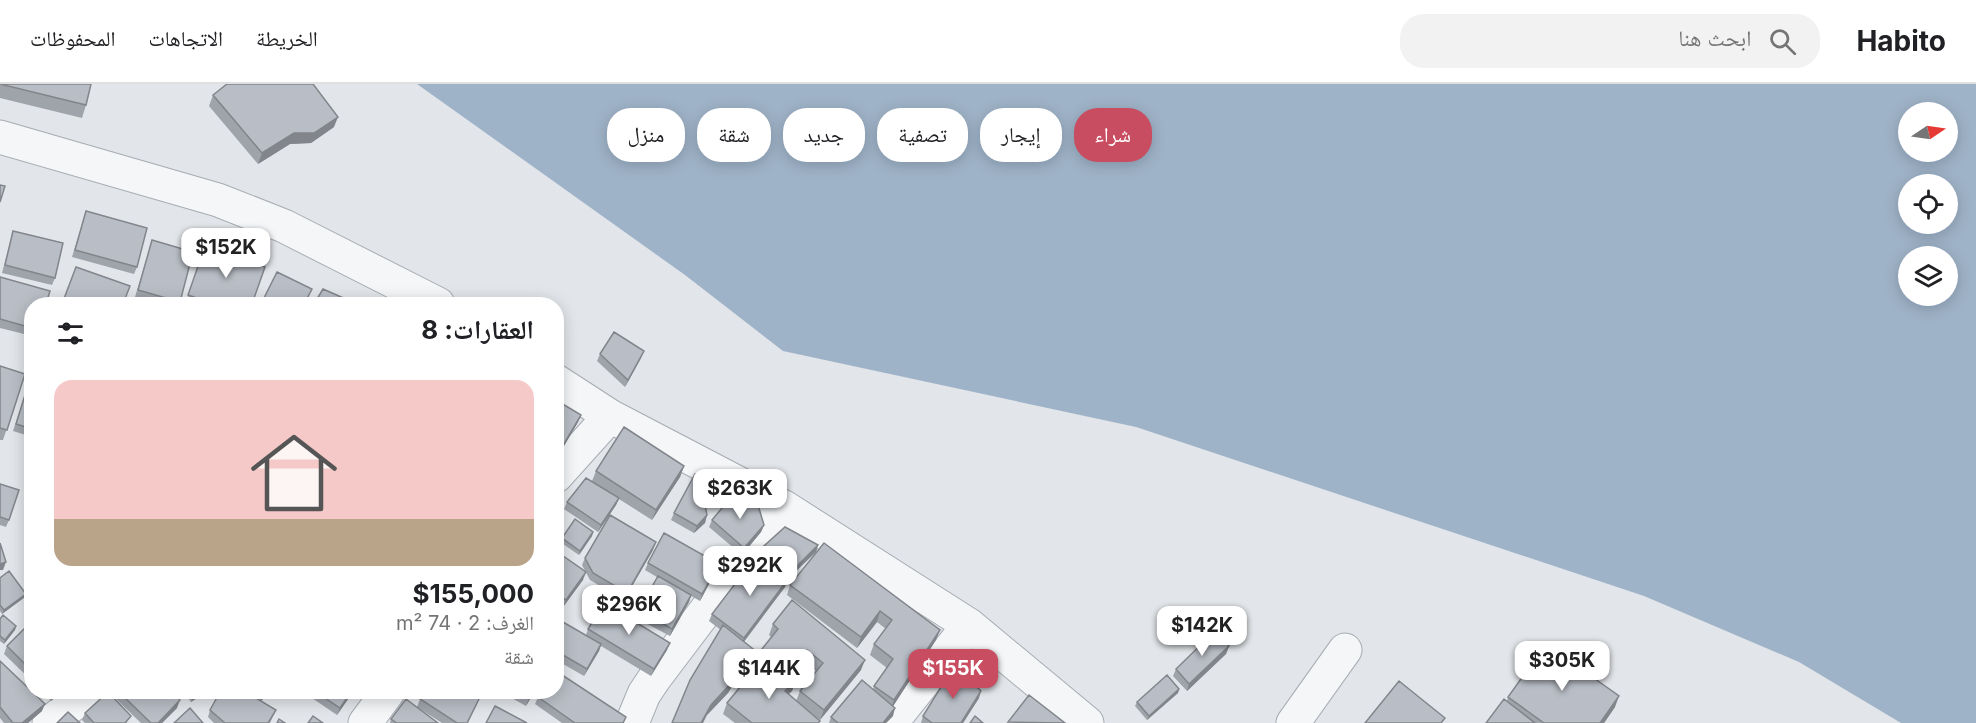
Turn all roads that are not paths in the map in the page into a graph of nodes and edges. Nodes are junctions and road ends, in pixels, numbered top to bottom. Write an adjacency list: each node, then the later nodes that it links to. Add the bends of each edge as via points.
1 (0, 137): 2 (street, via 218,200 284,226)
2 (422, 297)
3 (564, 386): 4 (street)
4 (610, 416): 5 (street); 6 (street)
5 (564, 467)
6 (784, 507): 7 (street); 13 (street, via 654,679)
7 (969, 626): 14 (street); 15 (street)
8 (1345, 650): 16 (street)
9 (80, 699): 11 (street)
10 (383, 699): 12 (street)
11 (49, 723)
12 (365, 723)
13 (632, 723)
14 (891, 723)
15 (1087, 723)
16 (1293, 723)

